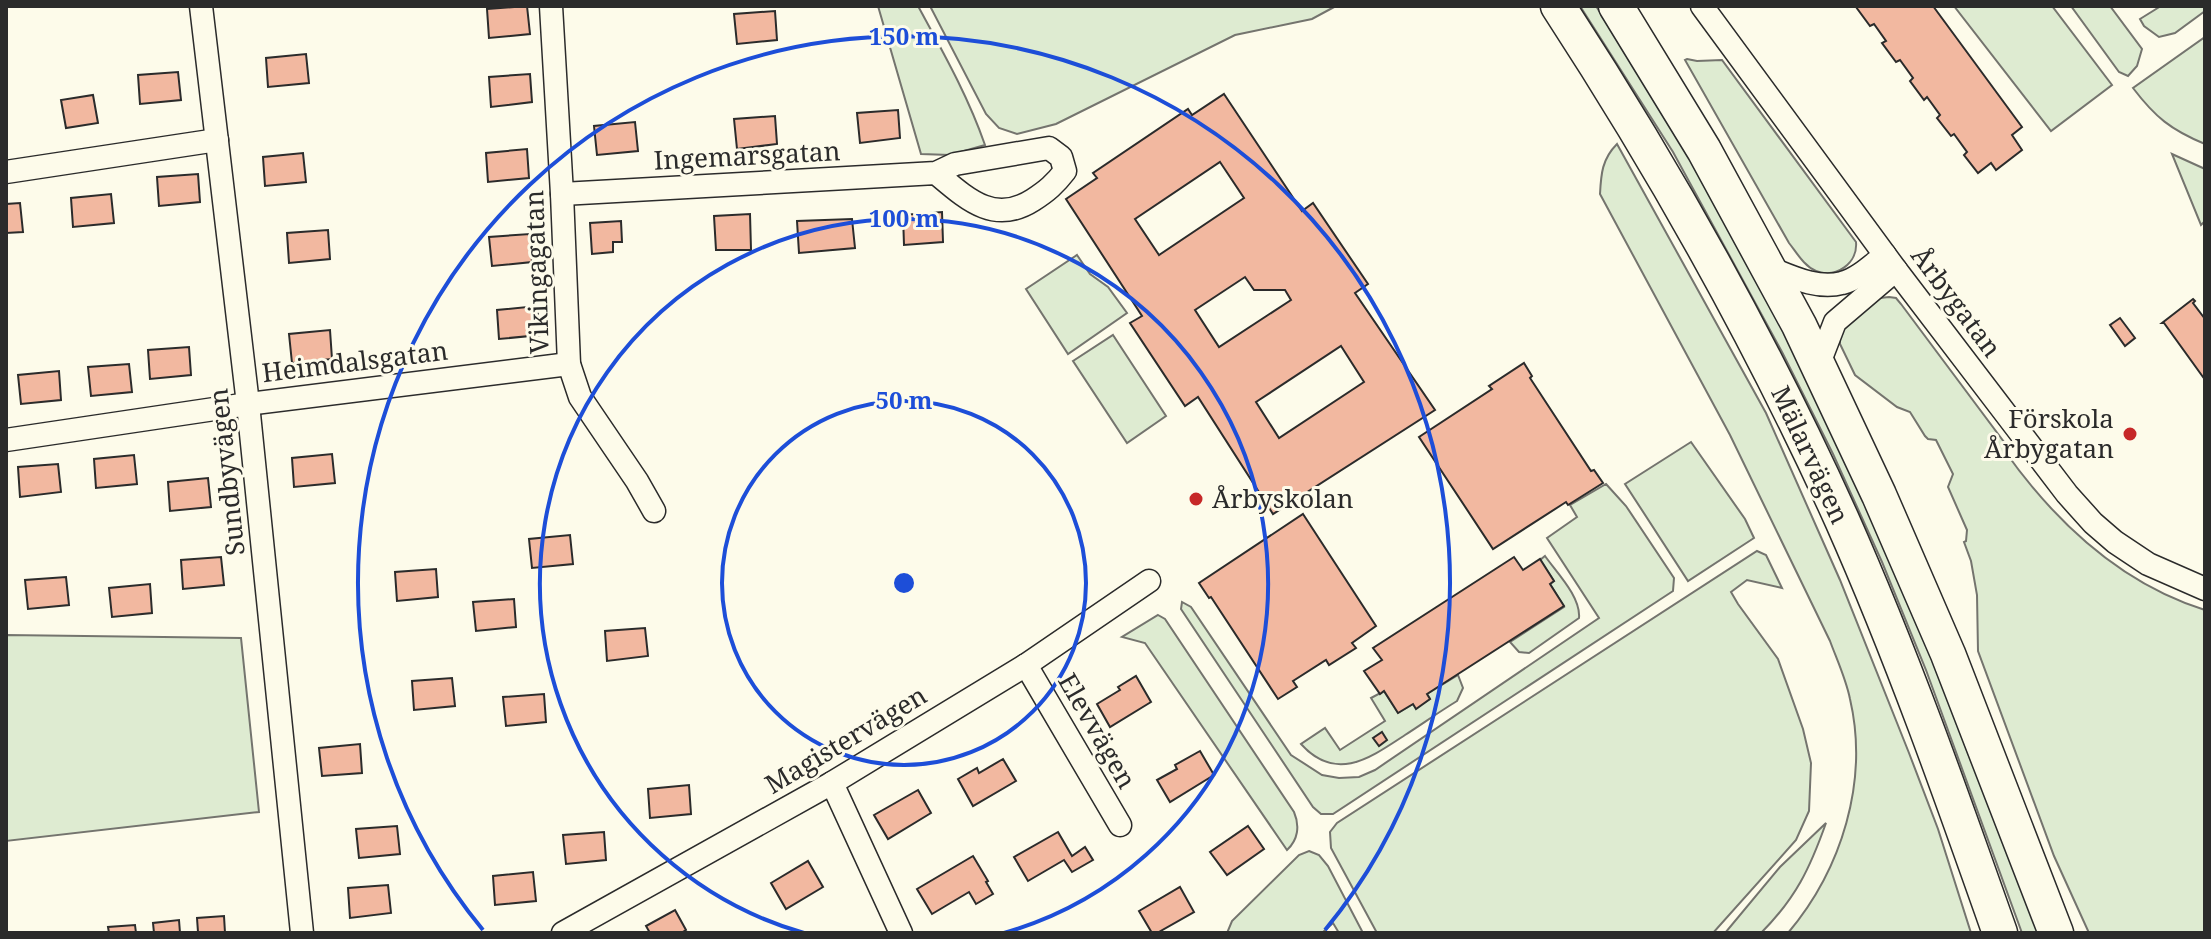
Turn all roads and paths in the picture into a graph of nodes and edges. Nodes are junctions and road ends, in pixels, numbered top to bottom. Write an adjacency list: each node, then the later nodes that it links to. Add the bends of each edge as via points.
1 (201, 6): 6 (street, Sundbyvägen)
2 (551, 6): 9 (street, Vikingagatan)
3 (1558, 6): 25 (main road, Mälarvägen, via 1684,211 1794,419 1921,712)
4 (1616, 6): 11 (main road, Mälarvägen, via 1692,129)
5 (1702, 6): 10 (street, Årbygatan)
6 (217, 140): 7 (street); 14 (street, Sundbyvägen)
7 (6, 172)
8 (936, 173): 8 (street, Ingemarsgatan, via 955,164 1049,148 1061,157 1065,171 1052,188 1021,208 1001,213 973,202); 9 (street, Ingemarsgatan)
9 (562, 194): 12 (street, Vikingagatan)
10 (1891, 263): 11 (street, via 1841,284 1816,284); 13 (street, via 1835,322); 18 (street, Årbygatan, via 2093,523 2148,564)
11 (1767, 267): 13 (main road, Mälarvägen)
12 (569, 364): 14 (street, Heimdalsgatan); 16 (street, Vikingagatan, via 580,397)
13 (1818, 366): 26 (main road, Mälarvägen, via 1948,654)
14 (248, 404): 15 (street, Heimdalsgatan); 22 (street, Sundbyvägen)
15 (6, 440)
16 (654, 511)
17 (1149, 581): 19 (street, Magistervägen)
18 (2205, 589)
19 (1026, 665): 20 (street, Magistervägen); 21 (street, Elevvägen)
20 (832, 783): 23 (street, Magistervägen); 24 (street)
21 (1120, 825)
22 (302, 933)
23 (563, 933)
24 (901, 933)
25 (2000, 933)
26 (2056, 933)

